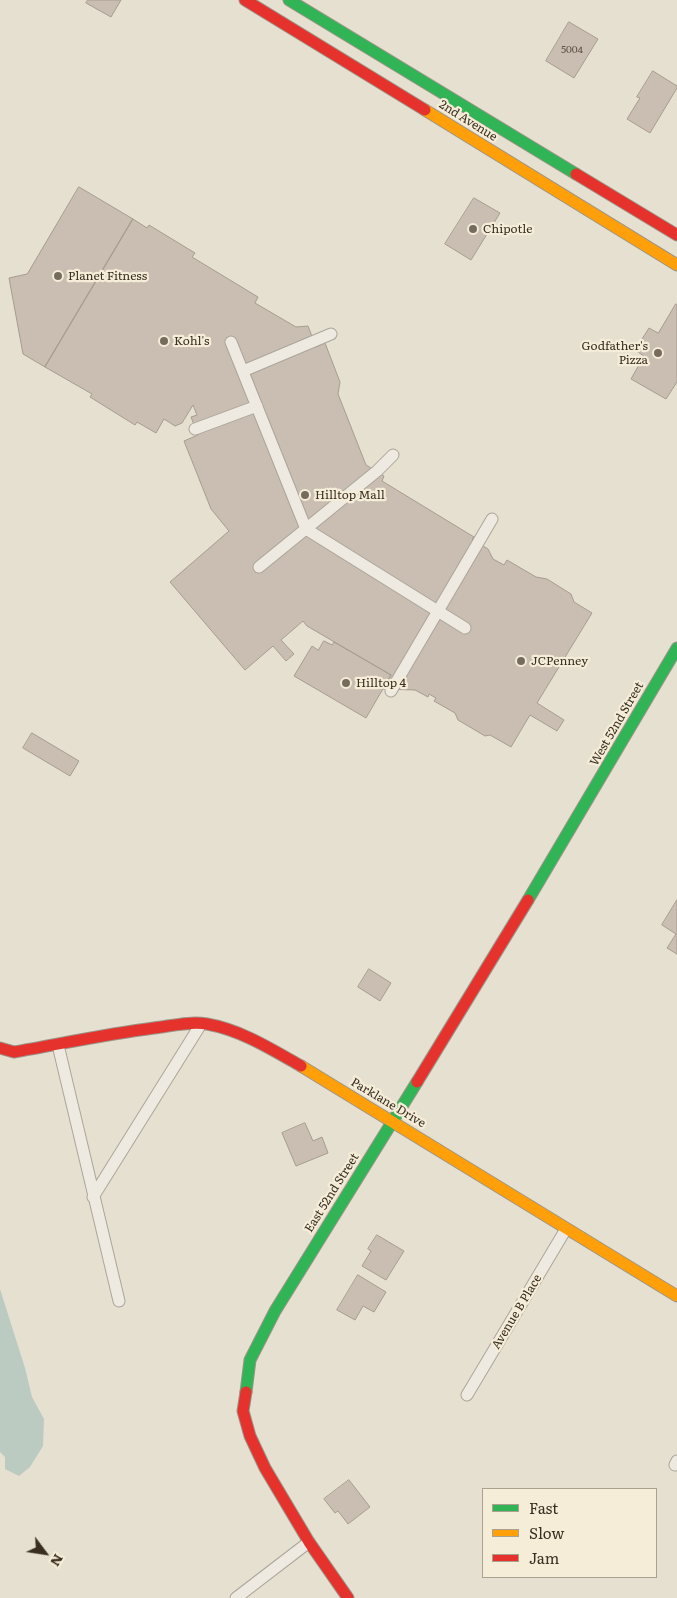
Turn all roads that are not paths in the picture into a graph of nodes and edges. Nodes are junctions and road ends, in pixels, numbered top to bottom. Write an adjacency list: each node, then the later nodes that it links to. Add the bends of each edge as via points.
1 (245, 0): 4 (street, 2nd Avenue)
2 (288, 0): 3 (street, 2nd Avenue)
3 (677, 235)
4 (677, 265)
5 (331, 334): 7 (street)
6 (231, 342): 7 (street)
7 (243, 371): 8 (street)
8 (257, 406): 9 (street); 12 (street)
9 (195, 429)
10 (393, 455): 12 (street)
11 (492, 519): 14 (street)
12 (306, 529): 13 (street); 14 (street)
13 (259, 568)
14 (437, 610): 15 (street); 17 (street)
15 (465, 628)
16 (677, 648): 18 (street, West 52nd Street)
17 (392, 690)
18 (580, 814): 22 (street, East 52nd Street)
19 (201, 1024): 20 (street, Parklane Drive, via 138,1030); 22 (street, Parklane Drive, via 267,1046); 23 (street)
20 (58, 1044): 21 (street, Parklane Drive, via 14,1052); 23 (street)
21 (0, 1048)
22 (392, 1121): 24 (street, Parklane Drive); 28 (street, East 52nd Street, via 275,1311 250,1360 243,1411 250,1436)
23 (93, 1197): 26 (street)
24 (566, 1229): 25 (street, Parklane Drive); 27 (street, Avenue B Place)
25 (677, 1296)
26 (119, 1300)
27 (467, 1395)
28 (309, 1542): 29 (street); 30 (street, East 52nd Street)
29 (236, 1598)
30 (348, 1598)

